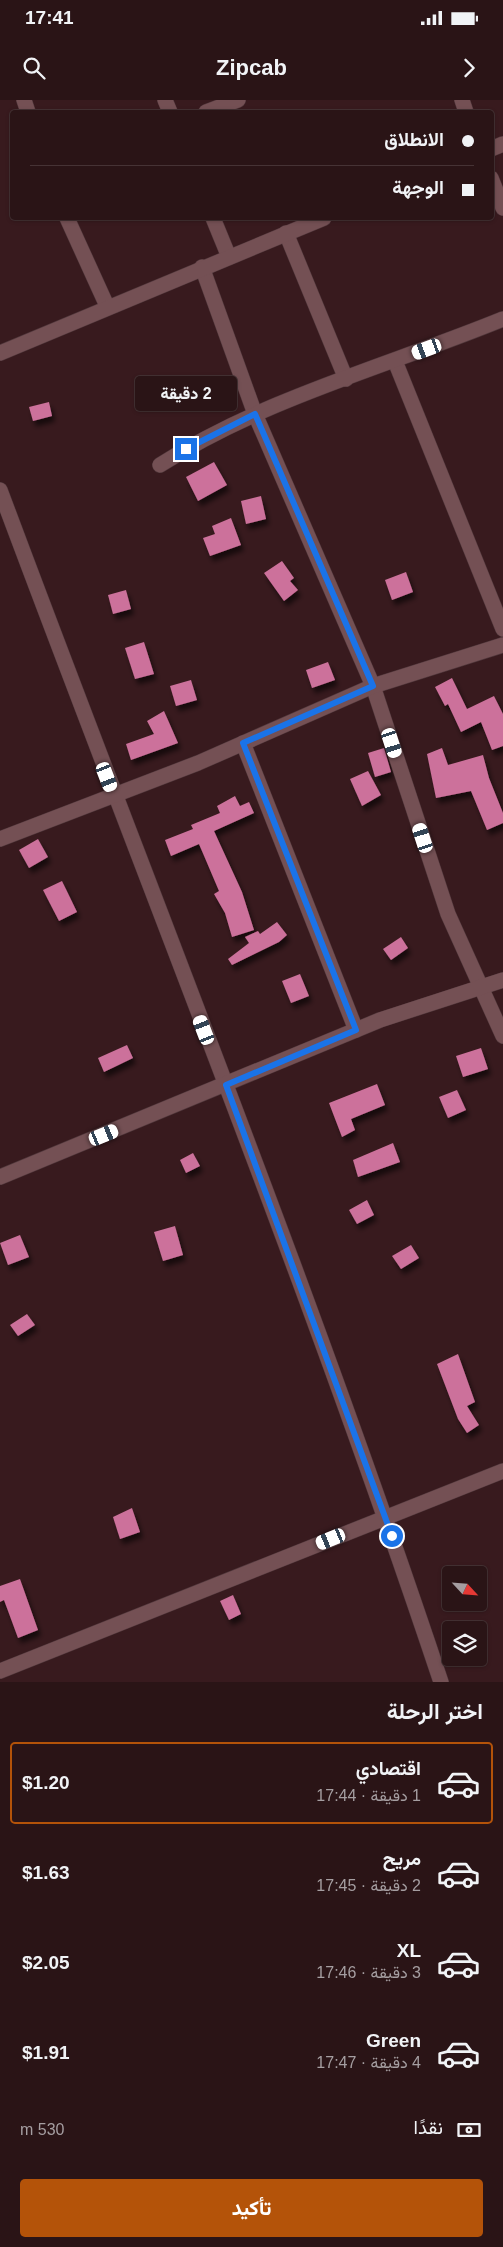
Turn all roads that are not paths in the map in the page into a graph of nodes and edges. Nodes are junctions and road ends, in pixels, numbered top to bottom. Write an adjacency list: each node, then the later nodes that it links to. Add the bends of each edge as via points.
1 (238, 100): 2 (street)
2 (211, 110)
3 (494, 186): 4 (street)
4 (503, 208)
5 (68, 220): 11 (street)
6 (214, 220): 9 (street)
7 (319, 220): 8 (street)
8 (286, 233): 9 (street); 15 (street)
9 (229, 257): 10 (street)
10 (202, 267): 11 (street); 16 (street)
11 (107, 306): 13 (street)
12 (503, 319): 14 (street)
13 (0, 353)
14 (395, 361): 15 (street); 19 (street)
15 (346, 379): 16 (street)
16 (255, 414): 17 (street); 21 (street)
17 (160, 465)
18 (0, 490): 23 (street)
19 (503, 629)
20 (503, 645): 21 (street)
21 (373, 686): 22 (street); 26 (street, via 448,914)
22 (243, 743): 23 (street); 27 (street)
23 (114, 795): 24 (street); 29 (street)
24 (0, 839)
25 (503, 980): 26 (street)
26 (481, 988): 27 (street); 28 (street)
27 (356, 1030): 29 (street)
28 (503, 1036)
29 (226, 1085): 30 (street); 32 (street)
30 (0, 1177)
31 (503, 1471): 32 (street)
32 (386, 1517): 33 (street); 34 (street)
33 (0, 1671)
34 (441, 1682)

